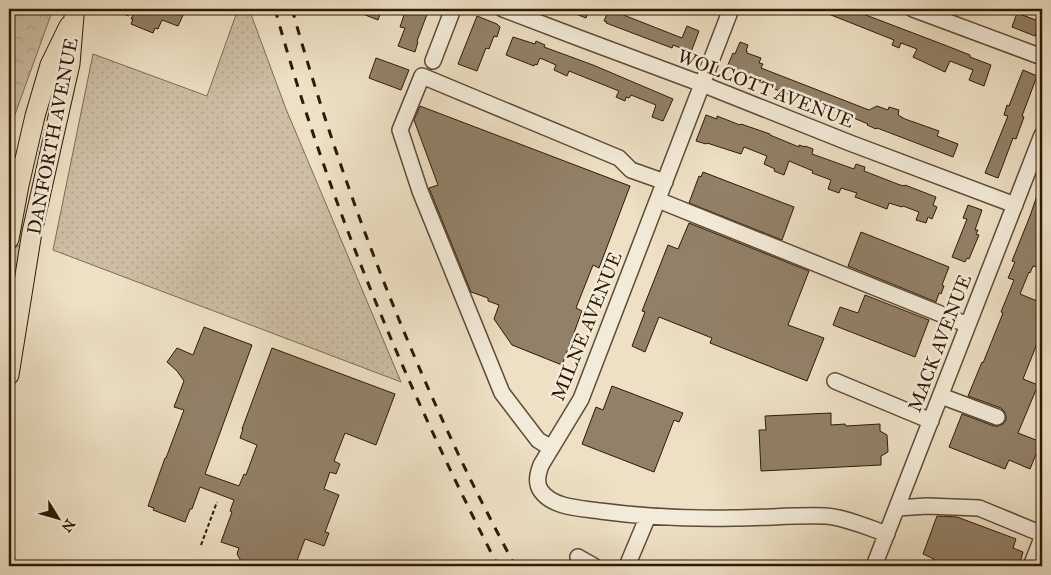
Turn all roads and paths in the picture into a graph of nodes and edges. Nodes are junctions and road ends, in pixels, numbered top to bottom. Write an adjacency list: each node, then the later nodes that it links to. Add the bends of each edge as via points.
1 (113, 9): 7 (path)
2 (453, 9): 9 (street)
3 (503, 9): 10 (street, WOLCOTT AVENUE)
4 (731, 9): 10 (street, MILNE AVENUE)
5 (913, 9): 8 (street)
6 (76, 12): 13 (main road, DANFORTH AVENUE, via 50,65 25,159); 16 (main road, DANFORTH AVENUE, via 70,64)
7 (130, 16)
8 (1042, 57)
9 (433, 61)
10 (702, 84): 12 (street, MILNE AVENUE); 15 (street, WOLCOTT AVENUE)
11 (1042, 135): 15 (street, MACK AVENUE)
12 (665, 182): 14 (street, MILNE AVENUE); 25 (street, via 631,170 619,158 422,76 400,130 420,192 502,393 538,440)
13 (14, 184): 16 (main road, via 22,220); 17 (main road, DANFORTH AVENUE)
14 (658, 200): 19 (street); 25 (street, MILNE AVENUE, via 581,400)
15 (1015, 205): 19 (street, MACK AVENUE)
16 (32, 232): 18 (main road); 20 (main road, DANFORTH AVENUE)
17 (9, 239)
18 (9, 246)
19 (968, 325): 22 (street, MACK AVENUE)
20 (9, 374)
21 (835, 382): 24 (street)
22 (941, 396): 23 (street); 24 (street, MACK AVENUE)
23 (997, 417)
24 (931, 421): 27 (street, MACK AVENUE)
25 (551, 448): 28 (street, MILNE AVENUE, via 537,477 541,491 550,499 571,507)
26 (217, 502): 31 (path)
27 (897, 508): 29 (street, MACK AVENUE); 30 (street, via 979,508)
28 (648, 516): 29 (street, MILNE AVENUE, via 827,516); 34 (street)
29 (887, 534): 35 (street, MACK AVENUE)
30 (1042, 536): 36 (street)
31 (201, 545)
32 (578, 557): 33 (street)
33 (594, 566)
34 (627, 566)
35 (874, 566)
36 (1031, 566)

